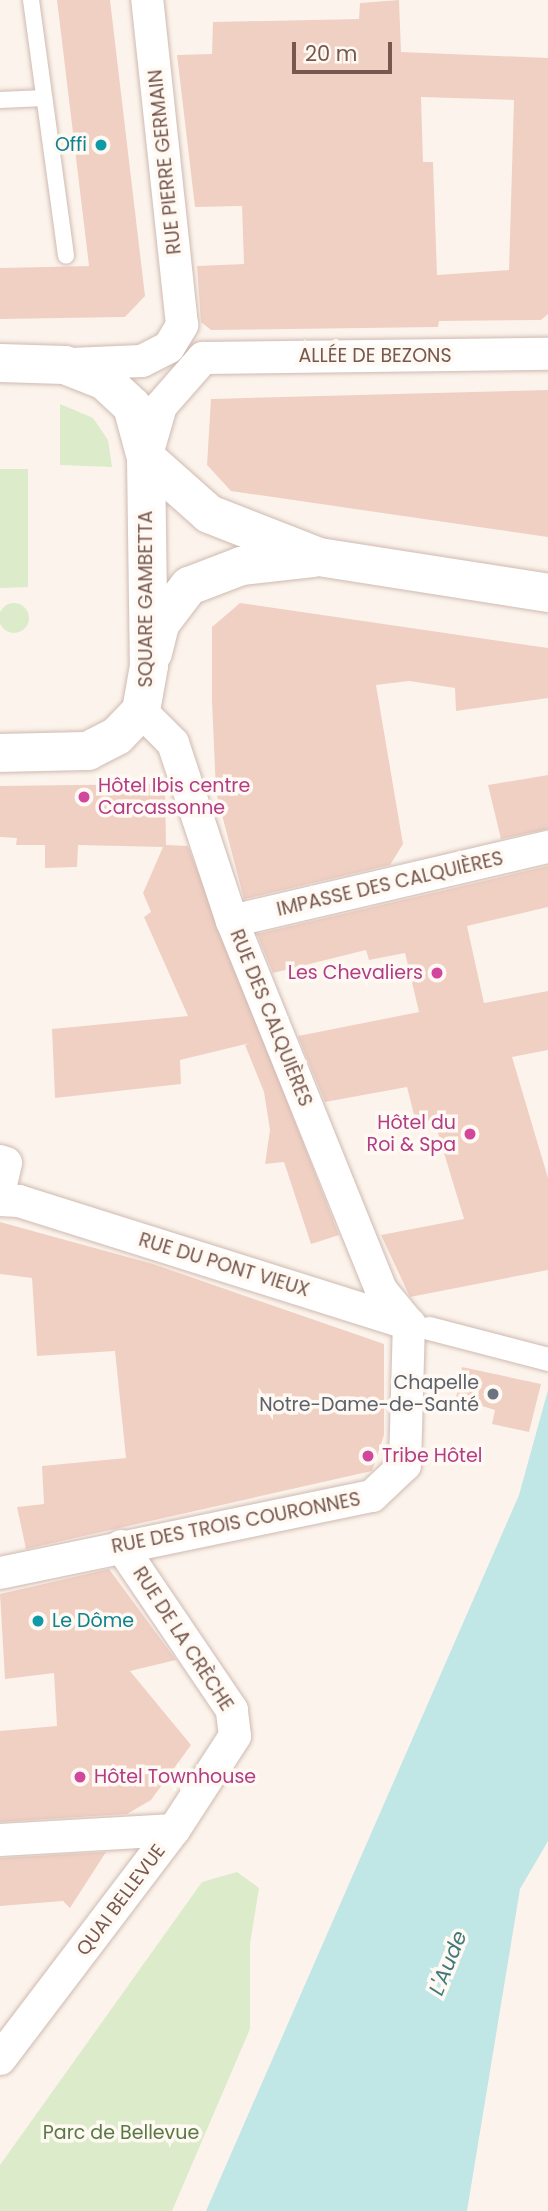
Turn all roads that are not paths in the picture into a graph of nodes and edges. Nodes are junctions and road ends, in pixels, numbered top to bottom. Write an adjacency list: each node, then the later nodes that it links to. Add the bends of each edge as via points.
1 (31, 0): 3 (lane)
2 (147, 0): 6 (street, RUE PIERRE GERMAIN)
3 (44, 98): 4 (lane); 5 (lane)
4 (0, 100)
5 (66, 256)
6 (182, 325): 8 (street, RUE PIERRE GERMAIN); 10 (street, via 169,347 142,361)
7 (548, 354): 8 (street, ALLÉE DE BEZONS)
8 (202, 358): 11 (street, SQUARE GAMBETTA, via 162,405)
9 (0, 363): 10 (main road, SQUARE GAMBETTA)
10 (65, 365): 11 (main road, SQUARE GAMBETTA, via 105,381 132,406)
11 (146, 458): 12 (main road, via 209,514); 14 (main road, SQUARE GAMBETTA)
12 (319, 557): 13 (main road); 14 (main road, via 241,566 189,586 160,624)
13 (548, 593)
14 (149, 666): 15 (main road, SQUARE GAMBETTA)
15 (141, 711): 16 (main road, SQUARE GAMBETTA, via 117,736 88,751); 18 (street, RUE DES CALQUIÈRES, via 173,743)
16 (0, 753)
17 (548, 847): 18 (street, IMPASSE DES CALQUIÈRES)
18 (232, 921): 21 (street, RUE DES CALQUIÈRES, via 381,1290)
19 (0, 1161): 20 (street, RUE DU PONT VIEUX, via 6,1163)
20 (6, 1197): 21 (street, RUE DU PONT VIEUX)
21 (419, 1326): 22 (street); 23 (street, RUE DES TROIS COURONNES, via 405,1465 372,1496)
22 (543, 1358)
23 (121, 1546): 24 (street, RUE DES TROIS COURONNES); 25 (street, RUE DE LA CRÈCHE, via 232,1710)
24 (0, 1573)
25 (235, 1736): 26 (street, QUAI BELLEVUE)
26 (174, 1830): 27 (street); 28 (street, QUAI BELLEVUE)
27 (0, 1840)
28 (0, 2059)

